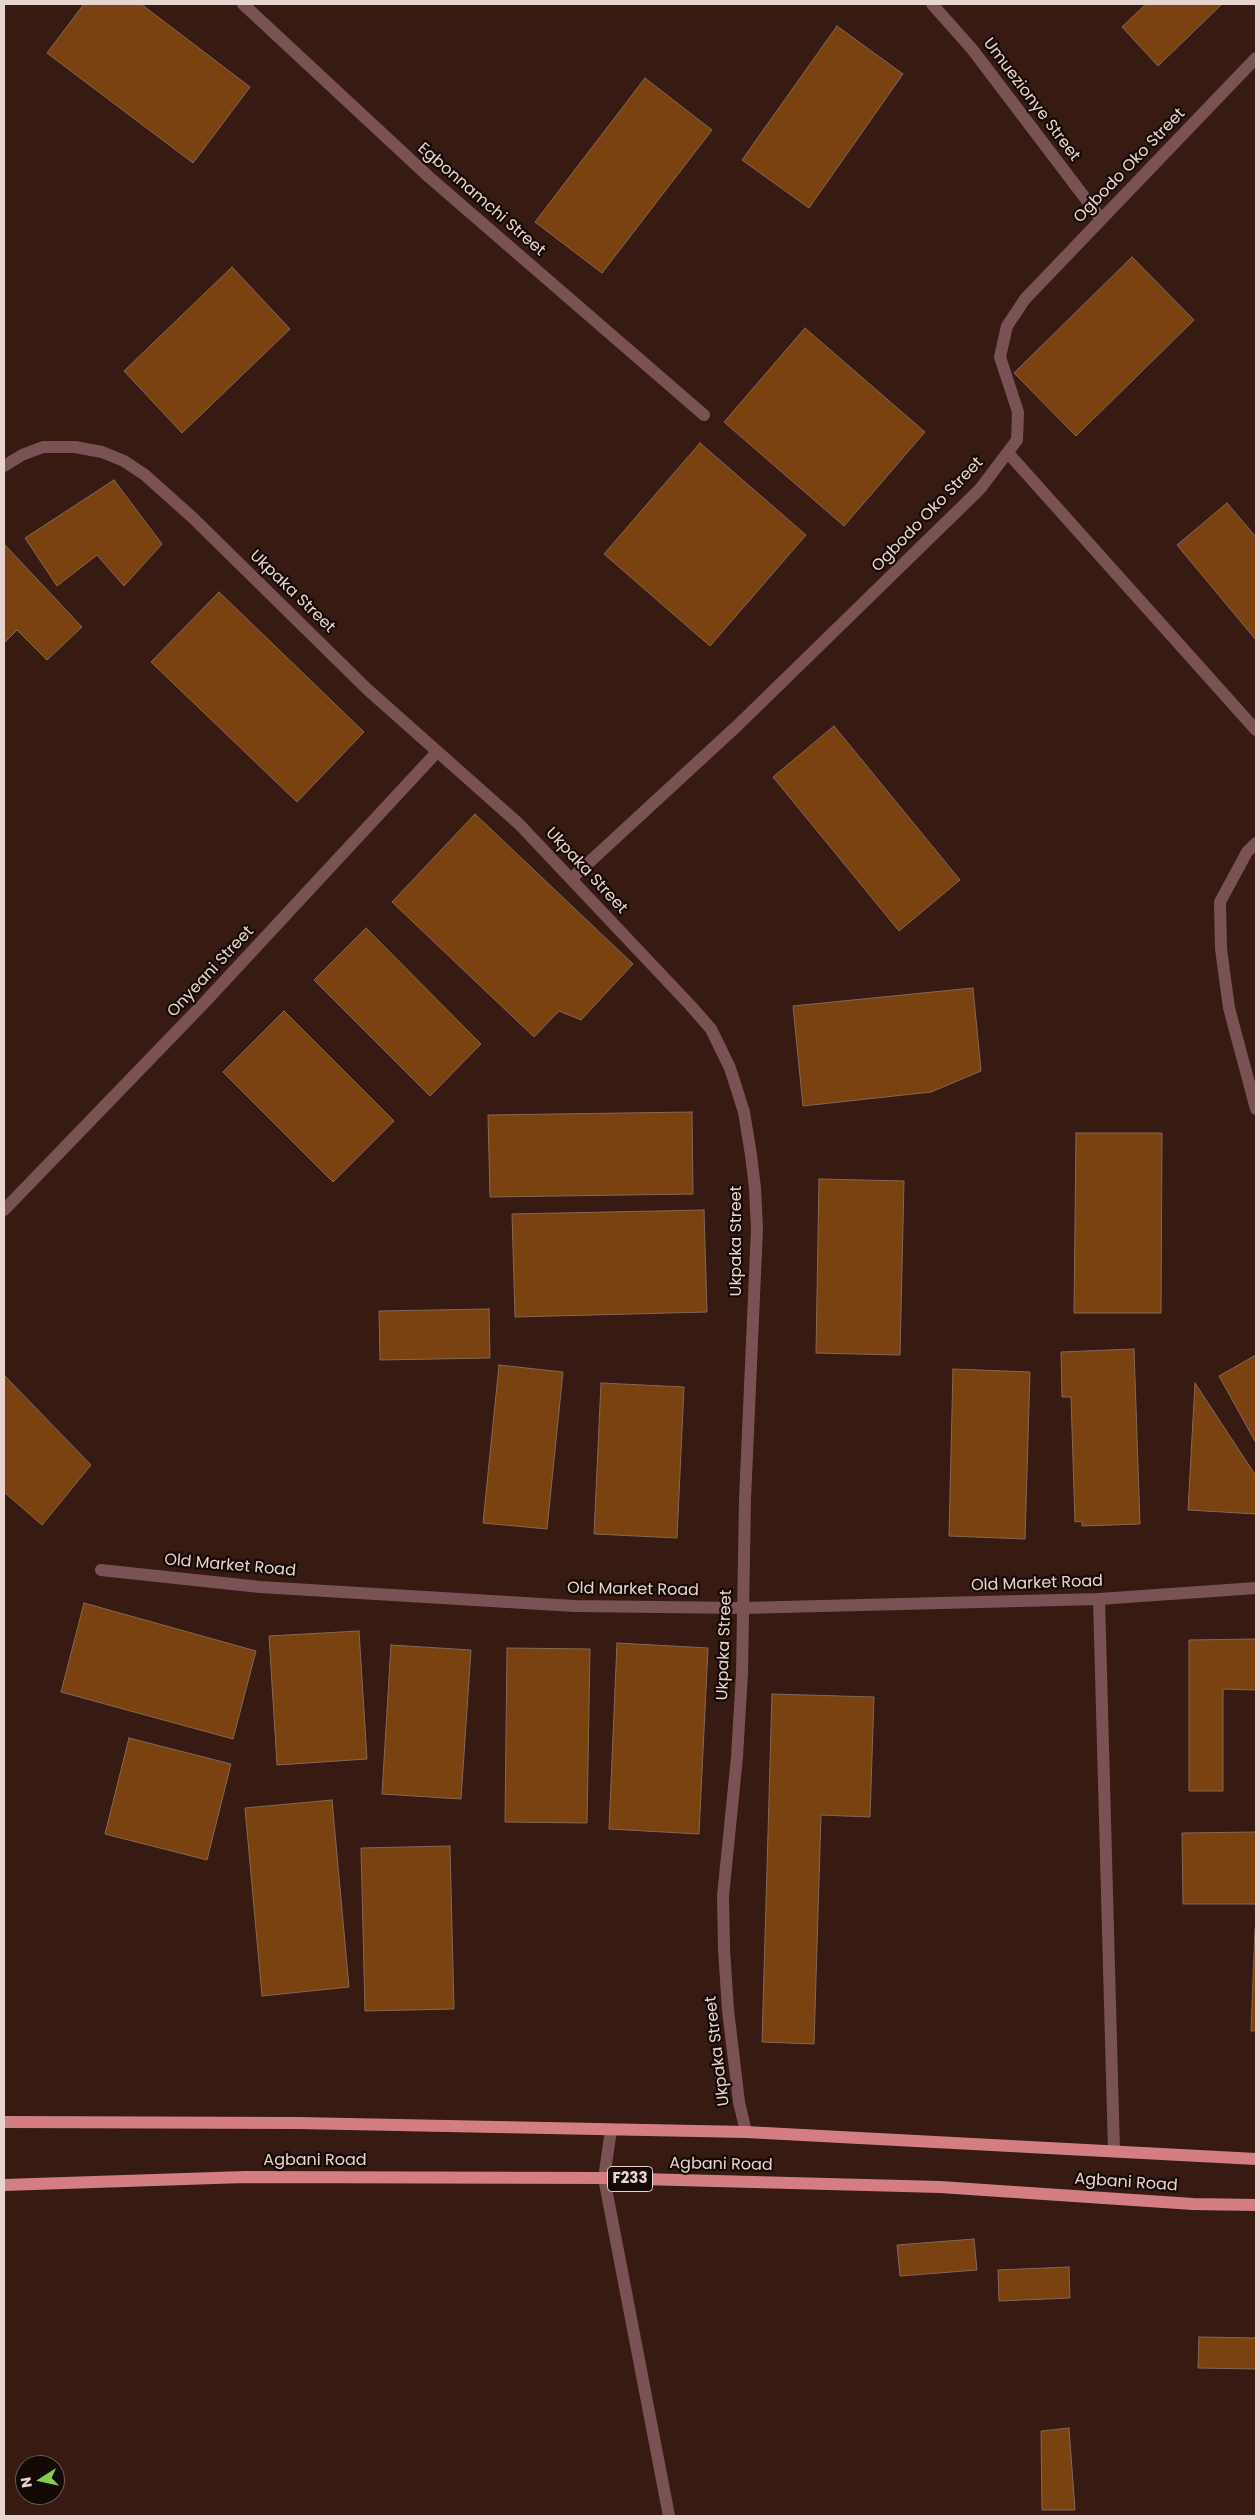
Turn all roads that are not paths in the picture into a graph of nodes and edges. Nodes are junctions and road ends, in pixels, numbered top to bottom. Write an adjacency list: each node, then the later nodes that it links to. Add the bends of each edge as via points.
1 (243, 4): 5 (street, Egbonnamchi Street, via 429,177)
2 (932, 4): 4 (street, Umuezionye Street, via 972,49)
3 (1256, 58): 4 (street, Ogbodo Oko Street)
4 (1101, 220): 6 (street, Ogbodo Oko Street, via 1025,299 1007,326 1000,357 1018,412 1017,440)
5 (704, 415)
6 (1008, 454): 8 (street); 11 (street, Ogbodo Oko Street, via 980,489 882,586)
7 (4, 466): 9 (street, Ukpaka Street, via 43,447 75,447 102,452 124,461 145,475 193,518 367,689)
8 (1256, 730)
9 (437, 752): 11 (street, Ukpaka Street, via 519,824); 13 (street, Onyeani Street, via 180,1030)
10 (1256, 843): 12 (street, via 1247,852 1220,902 1221,949 1229,1008)
11 (571, 879): 17 (street, Ukpaka Street, via 711,1030 730,1068 744,1112 757,1228)
12 (1256, 1109)
13 (4, 1210)
14 (100, 1570): 17 (street, Old Market Road, via 260,1586 574,1606)
15 (1256, 1588): 16 (street, Old Market Road)
16 (1099, 1599): 17 (street, Old Market Road); 21 (street)
17 (743, 1608): 20 (street, Ukpaka Street, via 737,1757 723,1896 728,2010 739,2102)
18 (4, 2122): 19 (main road, Agbani Road, via 298,2123)
19 (611, 2130): 20 (main road, Agbani Road); 23 (street)
20 (746, 2132): 21 (main road, Agbani Road)
21 (1114, 2151): 22 (main road, Agbani Road)
22 (1256, 2159)
23 (604, 2178): 24 (main road, Agbani Road / F233, via 245,2177); 25 (main road, Agbani Road / F233, via 940,2187 1193,2204); 26 (street)
24 (4, 2185)
25 (1256, 2205)
26 (669, 2516)

